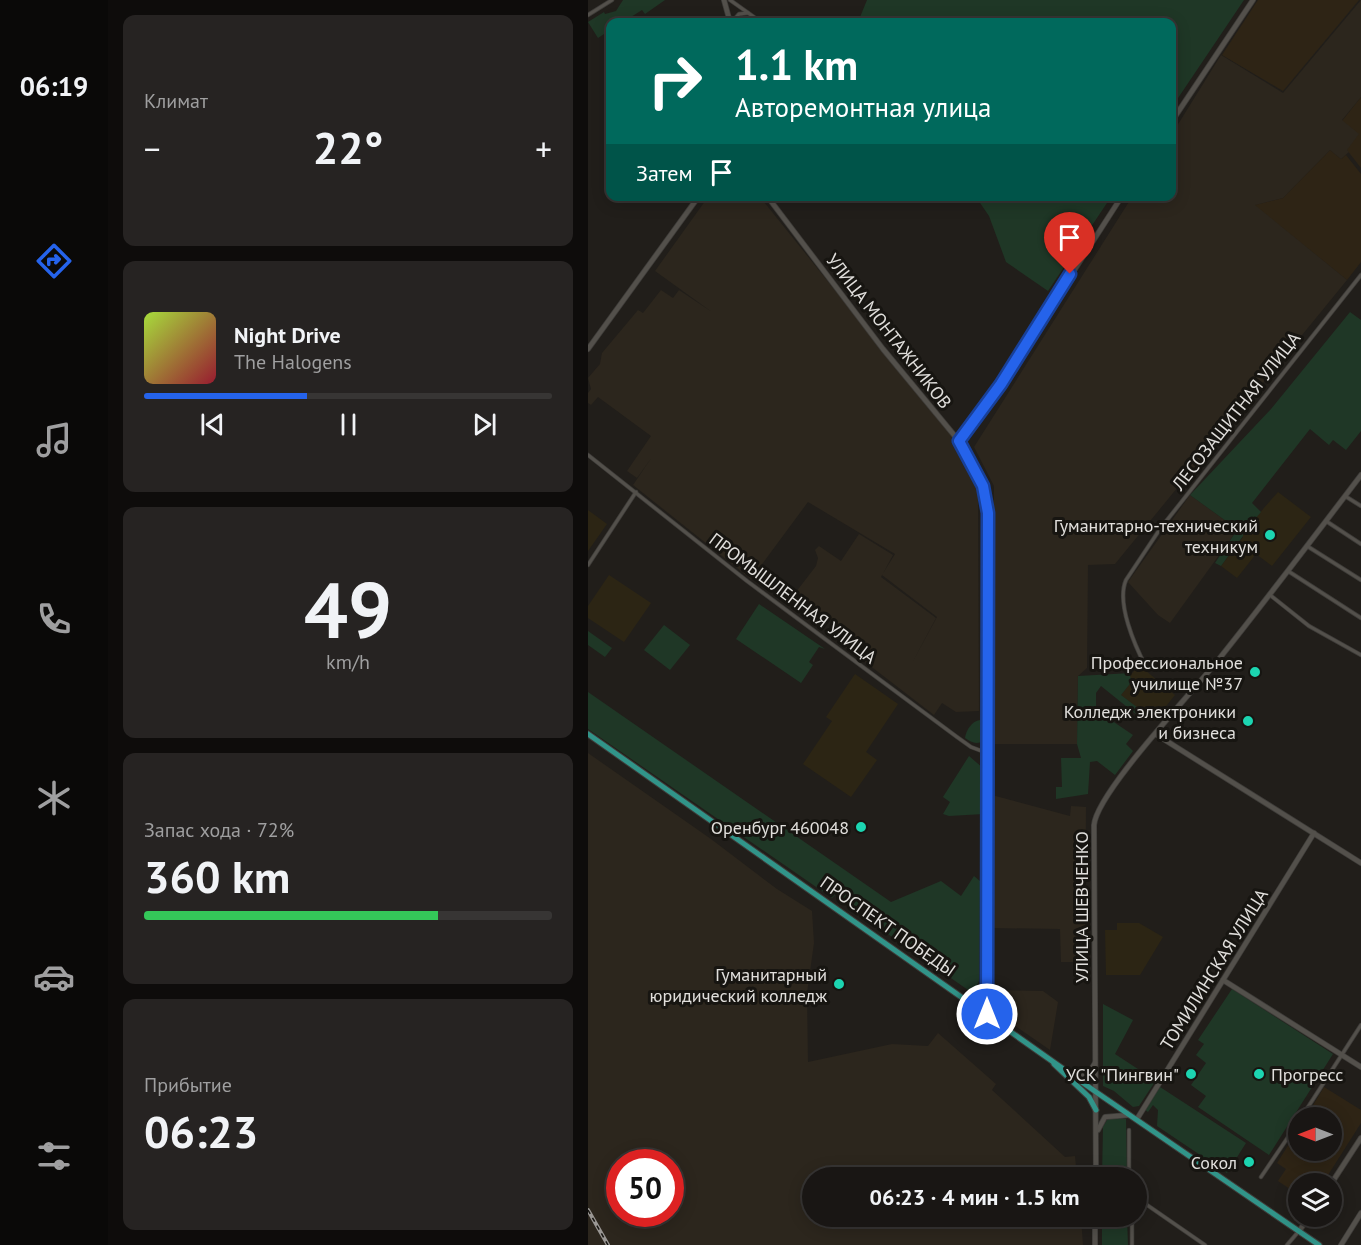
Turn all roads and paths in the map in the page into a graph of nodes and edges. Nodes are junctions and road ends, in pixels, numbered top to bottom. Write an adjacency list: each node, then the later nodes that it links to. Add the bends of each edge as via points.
1 (612, 0): 6 (street)
2 (724, 0): 7 (main road)
3 (730, 0): 5 (street)
4 (1253, 0): 10 (main road)
5 (750, 13): 8 (street); 9 (street)
6 (588, 15)
7 (730, 18)
8 (735, 18)
9 (756, 18)
10 (1176, 115)
11 (695, 201): 15 (main road)
12 (771, 201): 16 (main road, УЛИЦА МОНТАЖНИКОВ, via 883,349)
13 (1119, 201): 16 (main road, via 1001,384)
14 (1361, 275): 31 (street, ЛЕСОЗАЩИТНАЯ УЛИЦА, via 1160,529 1126,580 1123,587 1128,621)
15 (588, 349)
16 (959, 441): 34 (main road, УЛИЦА МОНТАЖНИКОВ, via 977,470 987,498)
17 (588, 455): 19 (street, ПРОМЫШЛЕННАЯ УЛИЦА)
18 (1361, 476): 20 (main road, УЛИЦА ШЕВЧЕНКО)
19 (636, 492): 25 (street); 34 (street, ПРОМЫШЛЕННАЯ УЛИЦА, via 853,661 971,747)
20 (1346, 496): 21 (street); 22 (main road, УЛИЦА ШЕВЧЕНКО)
21 (1361, 506)
22 (1326, 521): 23 (street); 24 (main road, УЛИЦА ШЕВЧЕНКО)
23 (1361, 544)
24 (1307, 546): 26 (main road, УЛИЦА ШЕВЧЕНКО); 27 (street)
25 (588, 565)
26 (1288, 571): 28 (main road, УЛИЦА ШЕВЧЕНКО); 29 (street)
27 (1361, 580)
28 (1269, 595): 30 (street, via 1309,626); 33 (main road, УЛИЦА ШЕВЧЕНКО)
29 (1361, 618)
30 (1361, 655)
31 (1146, 667)
32 (588, 734): 39 (main road, ПРОСПЕКТ ПОБЕДЫ)
33 (1157, 735): 35 (main road); 44 (main road, УЛИЦА ШЕВЧЕНКО, via 1105,797 1094,822)
34 (987, 753): 38 (main road, УЛИЦА МОНТАЖНИКОВ)
35 (1314, 834): 36 (main road); 37 (main road, ТОМИЛИНСКАЯ УЛИЦА)
36 (1361, 863)
37 (1223, 980): 42 (main road); 51 (main road, ТОМИЛИНСКАЯ УЛИЦА)
38 (987, 988): 39 (main road); 40 (main road, УЛИЦА МОНТАЖНИКОВ)
39 (964, 999): 40 (main road, ПРОСПЕКТ ПОБЕДЫ)
40 (987, 1014): 43 (main road, ПРОСПЕКТ ПОБЕДЫ)
41 (1361, 1025): 42 (street)
42 (1342, 1055): 45 (main road); 48 (street)
43 (1051, 1060): 46 (main road, ПРОСПЕКТ ПОБЕДЫ); 49 (main road, via 1089,1097)
44 (1096, 1060): 46 (main road, via 1089,1073); 47 (main road, УЛИЦА ШЕВЧЕНКО)
45 (1361, 1067)
46 (1074, 1076): 47 (main road, ПРОСПЕКТ ПОБЕДЫ)
47 (1096, 1092): 49 (main road, УЛИЦА ШЕВЧЕНКО); 50 (main road, ПРОСПЕКТ ПОБЕДЫ)
48 (1308, 1107)
49 (1096, 1110): 53 (main road, УЛИЦА ШЕВЧЕНКО)
50 (1130, 1115): 51 (main road, ПРОСПЕКТ ПОБЕДЫ); 53 (main road, via 1105,1117)
51 (1137, 1119): 65 (main road, ПРОСПЕКТ ПОБЕДЫ)
52 (1129, 1130): 57 (street)
53 (1096, 1136): 56 (main road, УЛИЦА ШЕВЧЕНКО)
54 (1288, 1137): 59 (street)
55 (1361, 1138): 58 (main road)
56 (1096, 1167)
57 (1130, 1167)
58 (1339, 1173)
59 (1261, 1177)
60 (1147, 1204): 68 (street)
61 (1361, 1213): 71 (main road)
62 (1095, 1227): 66 (main road)
63 (1132, 1227): 67 (street)
64 (1302, 1227): 65 (main road)
65 (1299, 1231): 69 (street); 70 (main road, ПРОСПЕКТ ПОБЕДЫ)
66 (1095, 1245)
67 (1132, 1245)
68 (1205, 1245)
69 (1287, 1245)
70 (1319, 1245)
71 (1341, 1245)

